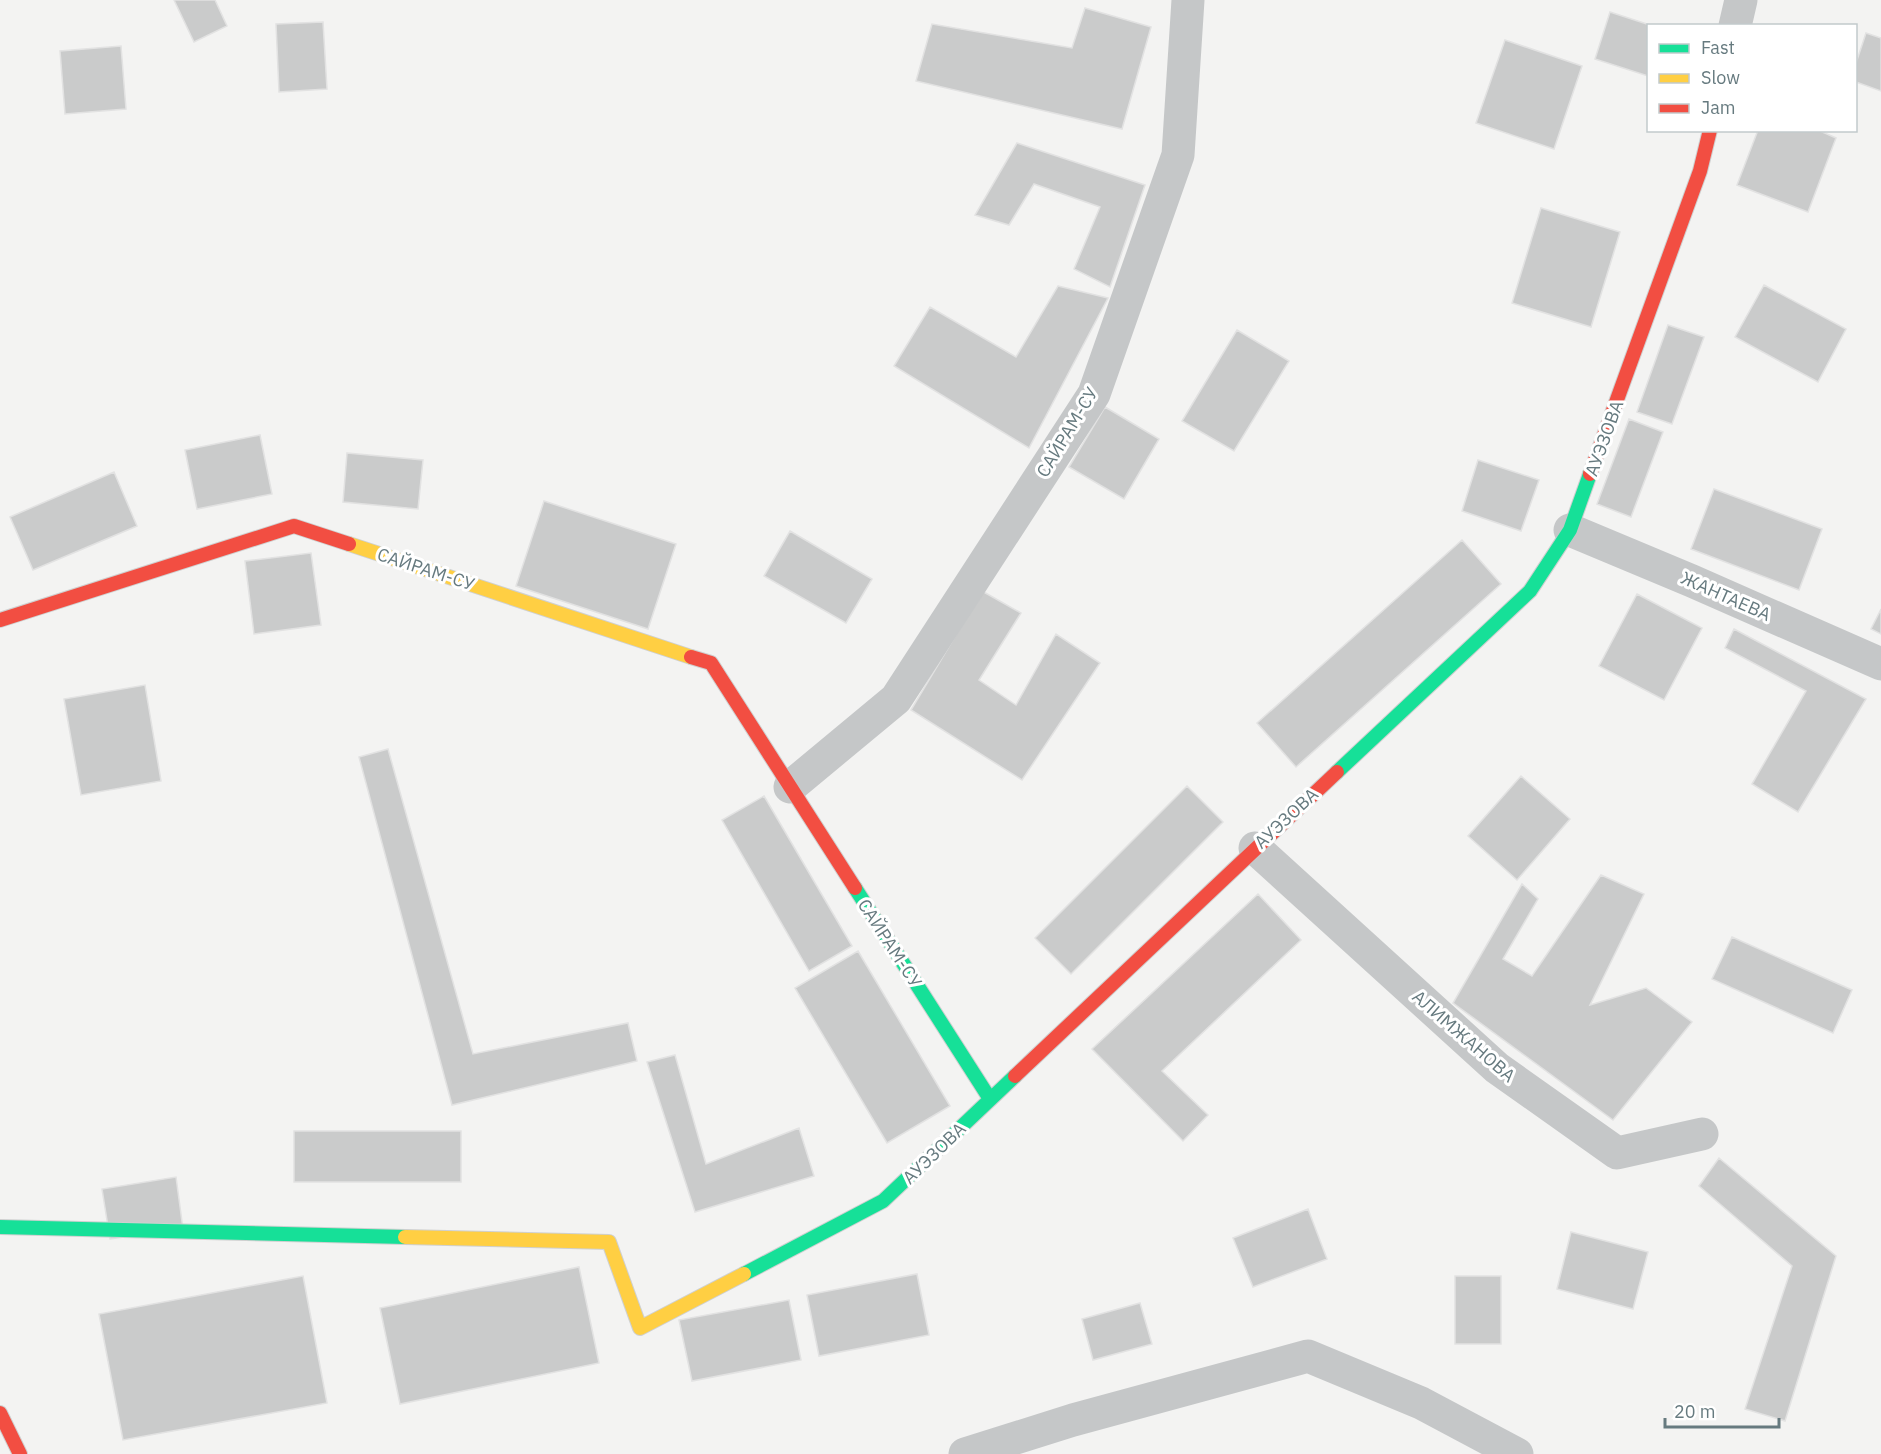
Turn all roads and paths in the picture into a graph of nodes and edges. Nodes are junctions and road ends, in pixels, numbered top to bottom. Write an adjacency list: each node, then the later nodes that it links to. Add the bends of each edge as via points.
1 (1188, 0): 8 (street, САЙРАМ-СУ, via 1178,155 1094,394 896,699)
2 (1741, 0): 3 (street)
3 (1735, 24)
4 (1710, 132): 5 (street, АУЭЗОВА, via 1700,171)
5 (1570, 530): 7 (street, ЖАНТАЕВА); 9 (street, АУЭЗОВА, via 1530,591)
6 (0, 620): 8 (street, САЙРАМ-СУ, via 294,526 711,663)
7 (1881, 664)
8 (790, 787): 10 (street, САЙРАМ-СУ)
9 (1255, 848): 10 (street, АУЭЗОВА); 11 (street, АЛИМЖАНОВА, via 1497,1068 1617,1153)
10 (990, 1099): 12 (street, АУЭЗОВА, via 883,1201 640,1328 609,1242)
11 (1702, 1134)
12 (0, 1227)
13 (0, 1413): 14 (street)
14 (21, 1454)
15 (965, 1454): 16 (street, via 1073,1420 1308,1356 1422,1403)
16 (1516, 1454)

